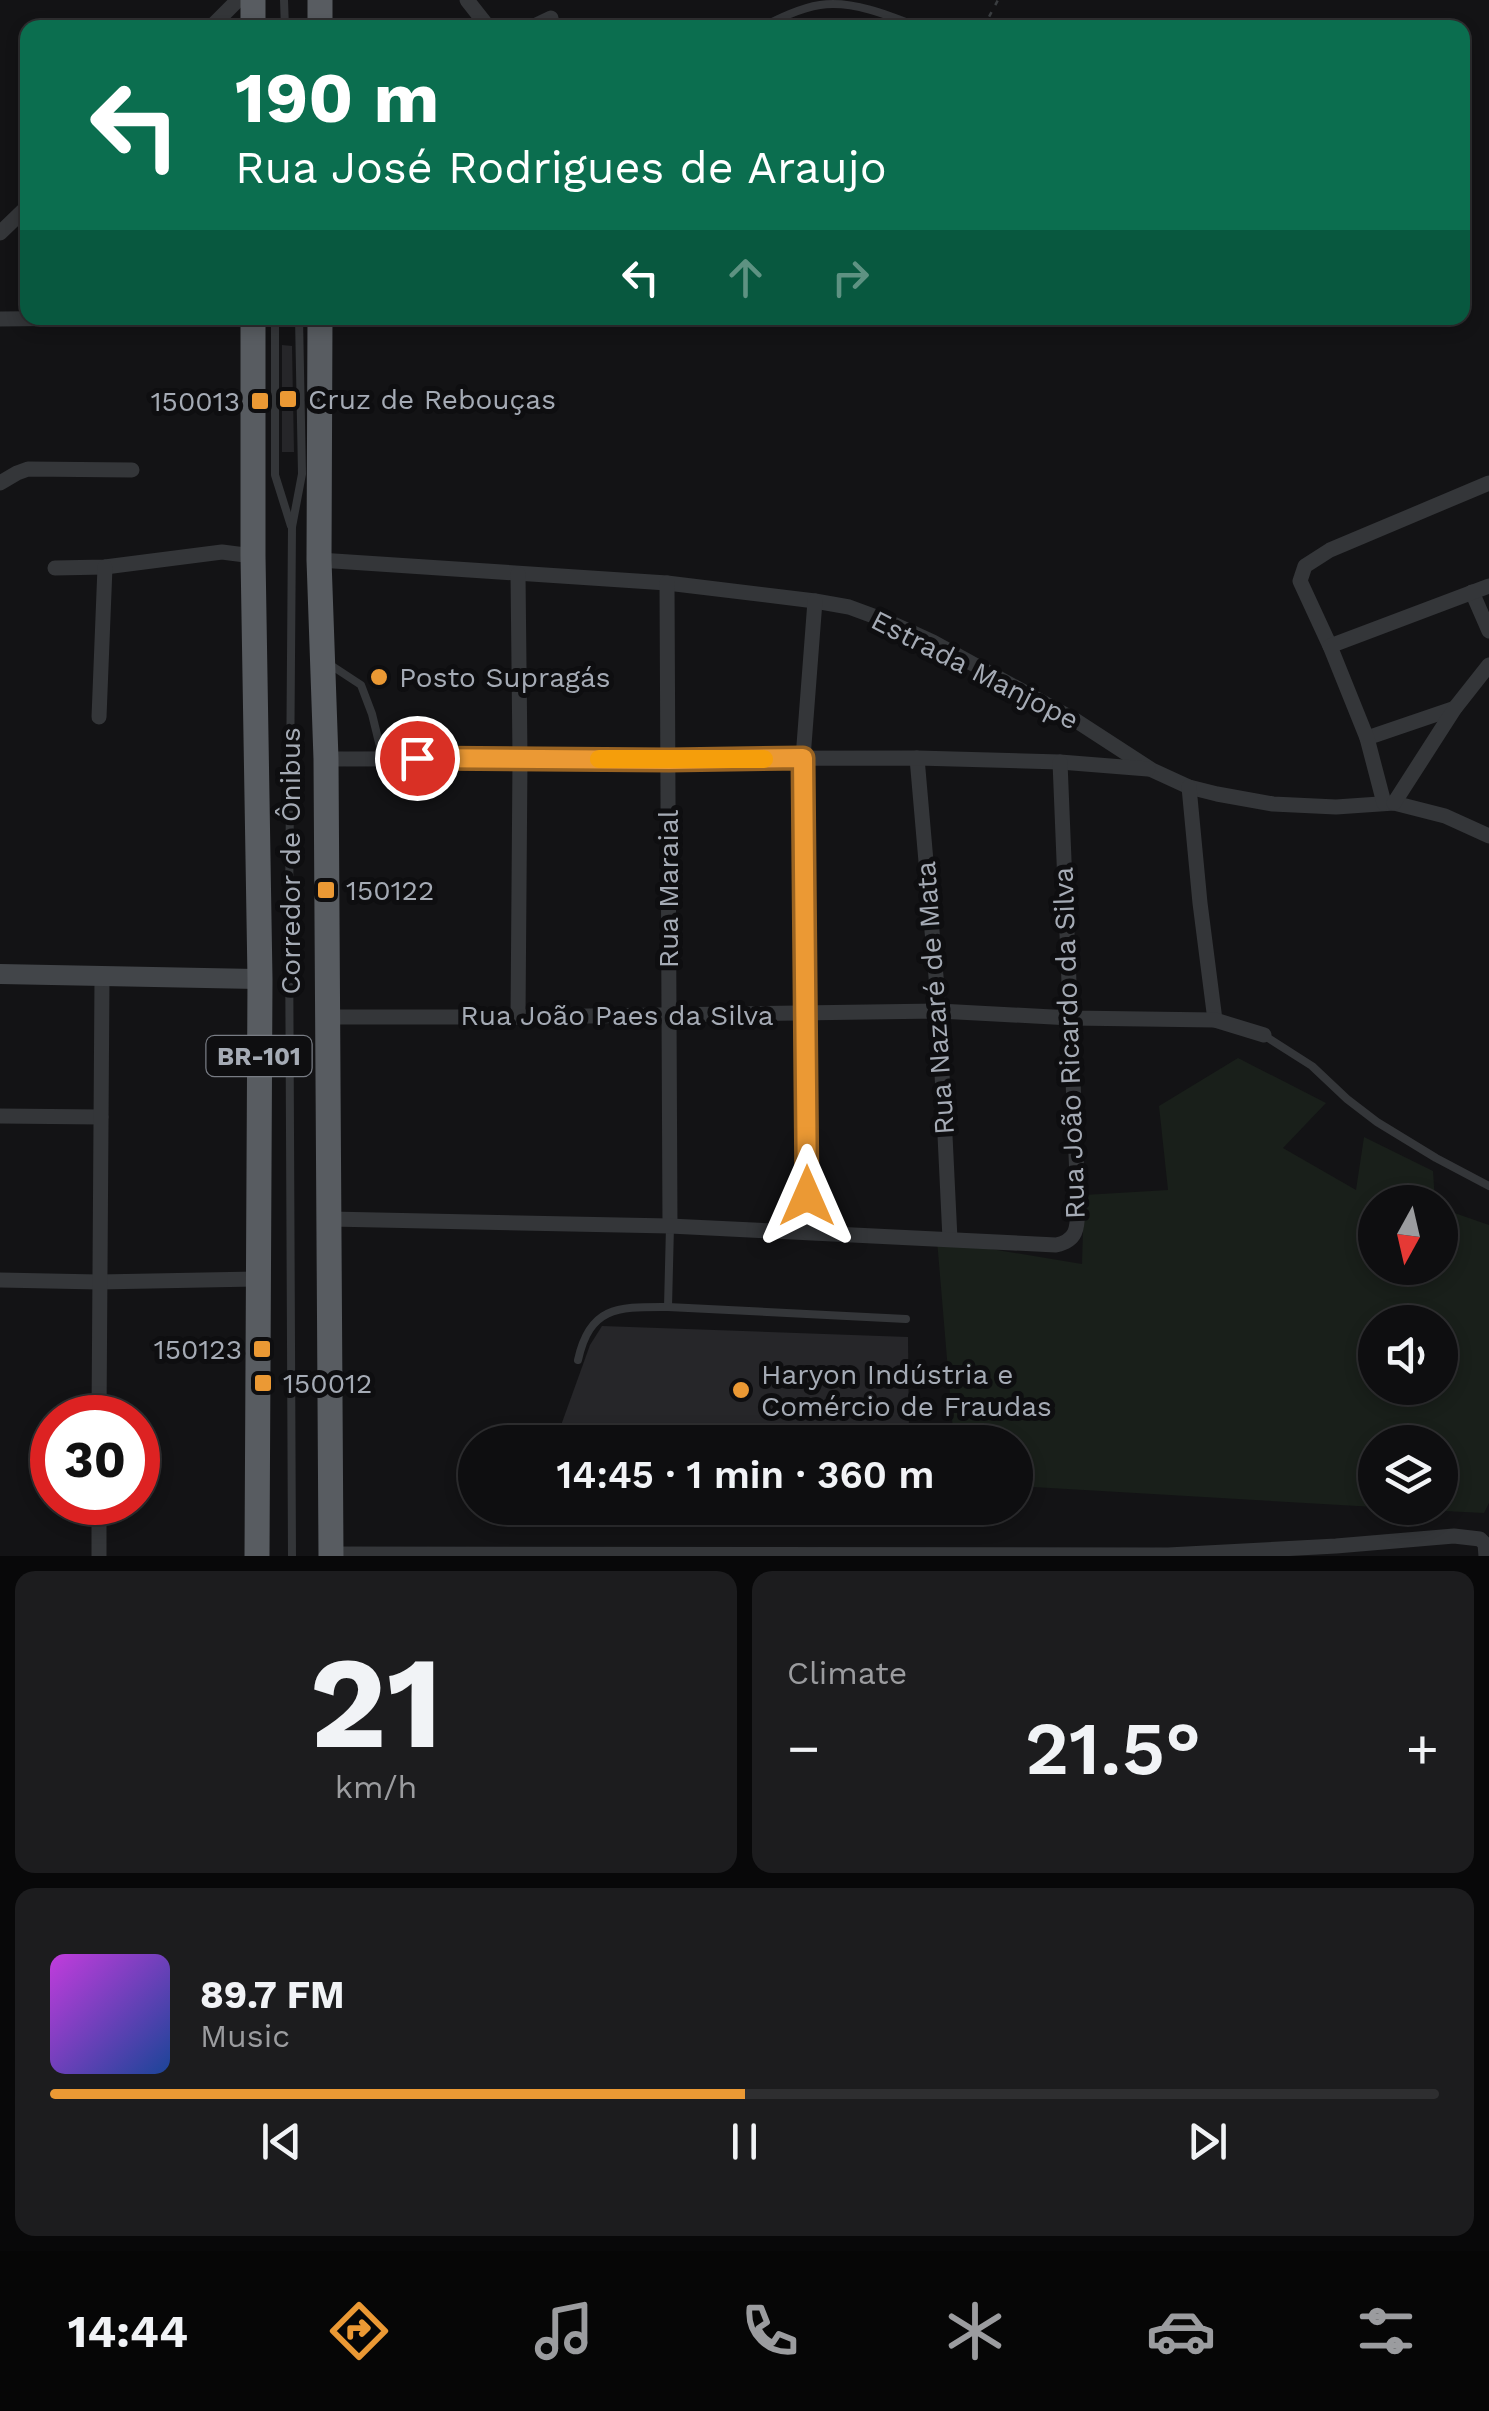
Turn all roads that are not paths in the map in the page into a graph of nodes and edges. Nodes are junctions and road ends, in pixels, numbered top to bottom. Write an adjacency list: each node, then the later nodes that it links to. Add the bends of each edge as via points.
1 (238, 0): 4 (street)
2 (467, 0): 5 (street)
3 (551, 18): 6 (street)
4 (218, 20)
5 (483, 20)
6 (547, 20)
7 (780, 20): 8 (lane, via 819,4)
8 (901, 20)
9 (20, 214): 10 (street)
10 (0, 233)
11 (253, 325): 19 (highway, BR-101)
12 (275, 325): 18 (lane, Corredor de Ônibus, via 276,475)
13 (299, 325): 18 (lane, Corredor de Ônibus, via 302,474)
14 (320, 325): 20 (highway, BR-101)
15 (132, 470): 17 (street, via 28,469)
16 (1489, 483): 29 (street, via 1305,566 1300,581)
17 (0, 484)
18 (292, 526): 76 (lane, Corredor de Ônibus)
19 (253, 556): 21 (street, via 222,552); 48 (highway, BR-101)
20 (319, 560): 23 (street, Estrada Manjope); 30 (highway, BR-101)
21 (105, 567): 22 (street); 33 (street)
22 (55, 568)
23 (518, 574): 24 (street, Estrada Manjope); 35 (street)
24 (667, 583): 27 (street, Estrada Manjope); 40 (street, Rua Maraial)
25 (1489, 586): 26 (street)
26 (1472, 592): 28 (street); 29 (street)
27 (814, 601): 36 (street); 42 (street, Estrada Manjope, via 849,607 933,642)
28 (1489, 632)
29 (1330, 646): 34 (street)
30 (322, 660): 38 (highway, BR-101); 39 (lane, via 361,685)
31 (1489, 664): 32 (street)
32 (1455, 708): 34 (street); 44 (street)
33 (98, 717)
34 (1367, 738): 44 (street)
35 (520, 758): 39 (street); 40 (street); 53 (street)
36 (803, 758): 37 (street); 40 (street); 50 (street)
37 (917, 758): 41 (street); 49 (street, Rua Nazaré de Mata)
38 (326, 759): 39 (street); 52 (highway, BR-101)
39 (383, 759)
40 (669, 760): 51 (street, Rua Maraial)
41 (1060, 762): 42 (street); 54 (street, Rua João Ricardo da Silva)
42 (1152, 770): 43 (street, Estrada Manjope)
43 (1189, 787): 44 (street, Estrada Manjope, via 1273,804); 55 (street)
44 (1389, 803): 45 (street, Estrada Manjope, via 1445,816)
45 (1489, 836)
46 (0, 974): 47 (main road)
47 (102, 977): 48 (main road); 58 (street)
48 (260, 979): 65 (highway, BR-101)
49 (939, 1010): 50 (street, Rua João Paes da Silva); 54 (street, Rua João Paes da Silva); 63 (street, Rua Nazaré de Mata)
50 (806, 1014): 51 (street, Rua João Paes da Silva); 62 (street)
51 (668, 1015): 53 (street, Rua João Paes da Silva); 61 (street, Rua Maraial)
52 (328, 1017): 53 (street, Rua João Paes da Silva); 60 (highway, BR-101)
53 (518, 1017)
54 (1070, 1018): 55 (street, Rua João Paes da Silva); 63 (street, Rua João Ricardo da Silva, via 1078,1204 1073,1237 1056,1245)
55 (1215, 1020): 56 (street, Rua João Paes da Silva)
56 (1264, 1035): 59 (lane, via 1377,1122)
57 (0, 1116): 58 (street)
58 (101, 1117): 66 (street)
59 (1489, 1186)
60 (330, 1220): 61 (street, Rua João Ricardo da Silva); 73 (highway, BR-101)
61 (670, 1226): 62 (street, Rua João Ricardo da Silva); 67 (lane)
62 (808, 1232): 63 (street, Rua João Ricardo da Silva)
63 (950, 1239)
64 (0, 1280): 66 (street)
65 (257, 1280): 66 (street); 75 (highway, BR-101)
66 (99, 1282): 70 (street)
67 (668, 1306): 68 (lane); 69 (lane, via 633,1307 596,1320)
68 (906, 1319)
69 (578, 1360)
70 (99, 1395)
71 (98, 1525): 74 (street)
72 (1336, 1551): 77 (street); 78 (street, via 1454,1536 1474,1537 1485,1544)
73 (330, 1555): 77 (street)
74 (98, 1556)
75 (257, 1556)
76 (292, 1556)
77 (1168, 1556)
78 (1486, 1556)

